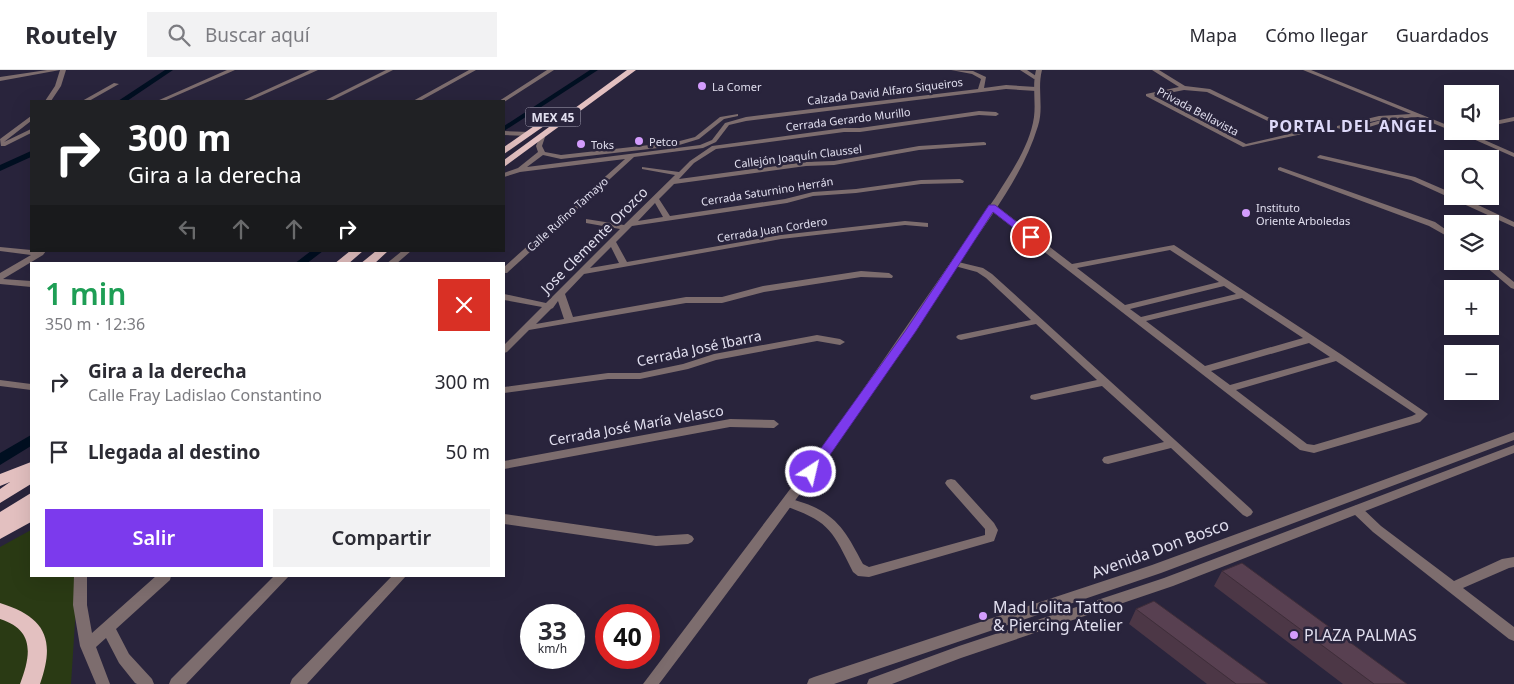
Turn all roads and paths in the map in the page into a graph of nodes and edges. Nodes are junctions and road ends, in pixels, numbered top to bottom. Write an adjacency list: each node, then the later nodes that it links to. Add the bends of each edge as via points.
1 (57, 70): 15 (street)
2 (63, 70): 20 (street)
3 (232, 70): 22 (street)
4 (315, 70): 23 (street)
5 (390, 70): 24 (street)
6 (473, 70): 25 (street)
7 (552, 70): 26 (street)
8 (618, 70): 39 (highway, MEX 45)
9 (632, 70): 40 (highway, MEX 45)
10 (954, 70): 19 (street, via 984,78)
11 (1023, 70): 16 (street)
12 (1155, 70): 18 (street, Privada Bellavista)
13 (1306, 70): 30 (street)
14 (1317, 70): 29 (street)
15 (0, 79)
16 (1037, 79): 19 (street, Calzada David Alfaro Siqueiros); 69 (street, via 1036,124 1015,171)
17 (116, 84): 21 (street)
18 (1184, 88): 18 (street, Privada Bellavista, via 1148,95 1245,146 1299,134 1208,90)
19 (981, 89): 27 (street, Calzada David Alfaro Siqueiros)
20 (49, 100)
21 (87, 100)
22 (162, 100)
23 (247, 100)
24 (329, 100)
25 (418, 100)
26 (504, 100)
27 (797, 112): 51 (street, Calzada David Alfaro Siqueiros, via 722,118 697,138 676,144); 52 (street, Calzada David Alfaro Siqueiros, via 727,124 714,140 701,147)
28 (996, 114): 48 (street, Cerrada Gerardo Murillo, via 979,113 867,130 738,143)
29 (1427, 114): 30 (street); 34 (street)
30 (1419, 115): 31 (street); 36 (street)
31 (1393, 118): 31 (street, via 1379,118 1339,127 1353,130)
32 (30, 119): 43 (street)
33 (1514, 119): 35 (street)
34 (1444, 121)
35 (1499, 122)
36 (1444, 126)
37 (30, 132): 45 (street)
38 (505, 133): 39 (street)
39 (529, 134): 46 (highway, MEX 45)
40 (542, 137): 49 (street, via 539,146); 55 (highway, MEX 45)
41 (1479, 140): 50 (street)
42 (1490, 140): 47 (street)
43 (0, 142)
44 (984, 144): 62 (street, Callejón Joaquín Claussel, via 880,154 862,160)
45 (0, 147)
46 (505, 150)
47 (1514, 150)
48 (704, 151): 54 (street, Jose Clemente Orozco)
49 (542, 153): 51 (street, Calzada David Alfaro Siqueiros); 59 (street)
50 (1514, 155)
51 (561, 157): 56 (street, via 555,160)
52 (631, 157): 56 (street, Calzada David Alfaro Siqueiros); 87 (street, Calle Rufino Tamayo)
53 (1320, 157): 66 (street, via 1413,178)
54 (692, 162): 60 (street, Jose Clemente Orozco); 62 (street)
55 (505, 163)
56 (557, 166): 59 (street, Calzada David Alfaro Siqueiros)
57 (644, 168): 60 (street)
58 (1280, 169): 75 (street)
59 (519, 170): 61 (street, Calzada David Alfaro Siqueiros); 63 (street)
60 (680, 174): 65 (street, Jose Clemente Orozco)
61 (505, 175)
62 (704, 178): 65 (street, Callejón Joaquín Claussel)
63 (505, 180)
64 (960, 181): 70 (street, Cerrada Saturnino Herrán, via 939,180 853,191 836,190 801,195 787,201)
65 (672, 182): 67 (street, Jose Clemente Orozco)
66 (1444, 192)
67 (656, 199): 70 (street); 74 (street, Jose Clemente Orozco)
68 (1472, 205): 73 (street)
69 (992, 207): 85 (street); 86 (street)
70 (667, 217): 74 (street, Cerrada Saturnino Herrán)
71 (589, 221): 74 (street)
72 (925, 225): 84 (street, Cerrada Juan Cordero, via 905,223 781,237)
73 (1514, 225)
74 (629, 226): 76 (street, Jose Clemente Orozco)
75 (1444, 231)
76 (613, 243): 84 (street); 89 (street, Jose Clemente Orozco)
77 (0, 249): 78 (street)
78 (30, 251)
79 (41, 252): 91 (street)
80 (357, 252): 82 (highway)
81 (406, 252): 83 (street)
82 (343, 262)
83 (393, 262)
84 (624, 265): 89 (street, Cerrada Juan Cordero)
85 (952, 265): 103 (street, via 989,276); 129 (street, via 910,331)
86 (1070, 266): 93 (street, via 1171,247); 100 (street)
87 (505, 270)
88 (1495, 270): 95 (street)
89 (584, 272): 96 (street, Jose Clemente Orozco)
90 (889, 276): 101 (street, via 861,274 764,289 722,300 686,300)
91 (0, 277)
92 (0, 281): 94 (street)
93 (1227, 283): 97 (street); 100 (street)
94 (30, 284)
95 (1514, 286)
96 (561, 295): 99 (street, Jose Clemente Orozco); 101 (street)
97 (1243, 295): 102 (street); 106 (street)
98 (505, 297): 99 (street)
99 (550, 306): 104 (street, Jose Clemente Orozco)
100 (1123, 308): 102 (street)
101 (569, 320): 104 (street)
102 (1139, 320): 110 (street)
103 (1038, 321): 105 (street); 111 (street)
104 (525, 328): 108 (street, Jose Clemente Orozco)
105 (962, 337)
106 (1312, 339): 109 (street); 110 (street)
107 (840, 342): 115 (street, Cerrada José Ibarra, via 816,338 714,357 640,376 608,376)
108 (505, 349)
109 (1339, 357): 114 (street); 114 (street, via 1423,414 1416,419 1310,449)
110 (1202, 370): 114 (street)
111 (1104, 382): 116 (street); 119 (street)
112 (0, 383): 113 (street)
113 (30, 387)
114 (1227, 389)
115 (505, 390)
116 (1035, 397)
117 (774, 424): 122 (street, Cerrada José María Velasco, via 730,423)
118 (1511, 440): 153 (street, Avenida Don Bosco, via 1156,569)
119 (1172, 444): 121 (street); 131 (street)
120 (1514, 449): 130 (street)
121 (1108, 460)
122 (505, 465)
123 (30, 467): 125 (highway)
124 (30, 477): 127 (highway)
125 (0, 480)
126 (951, 482): 129 (street, via 990,526 990,538 869,572 858,568 836,526 816,512)
127 (0, 497)
128 (30, 500): 134 (highway)
129 (789, 503): 152 (street)
130 (1357, 510): 142 (street); 154 (street, via 1168,582)
131 (1247, 512)
132 (30, 515): 135 (highway)
133 (505, 519): 136 (street, via 656,541)
134 (0, 521)
135 (0, 532)
136 (688, 539)
137 (1514, 562): 142 (street)
138 (81, 577): 146 (street, via 80,619)
139 (164, 577): 144 (street)
140 (399, 577): 151 (street)
141 (279, 581): 150 (street)
142 (1453, 587): 145 (street)
143 (0, 611): 147 (highway, via 17,617 35,634 39,645 38,659)
144 (108, 627): 146 (street); 149 (street, via 116,648)
145 (1514, 635)
146 (87, 646): 148 (street)
147 (30, 684)
148 (103, 684)
149 (147, 684)
150 (176, 684)
151 (297, 684)
152 (650, 684)
153 (814, 684)
154 (874, 684)

